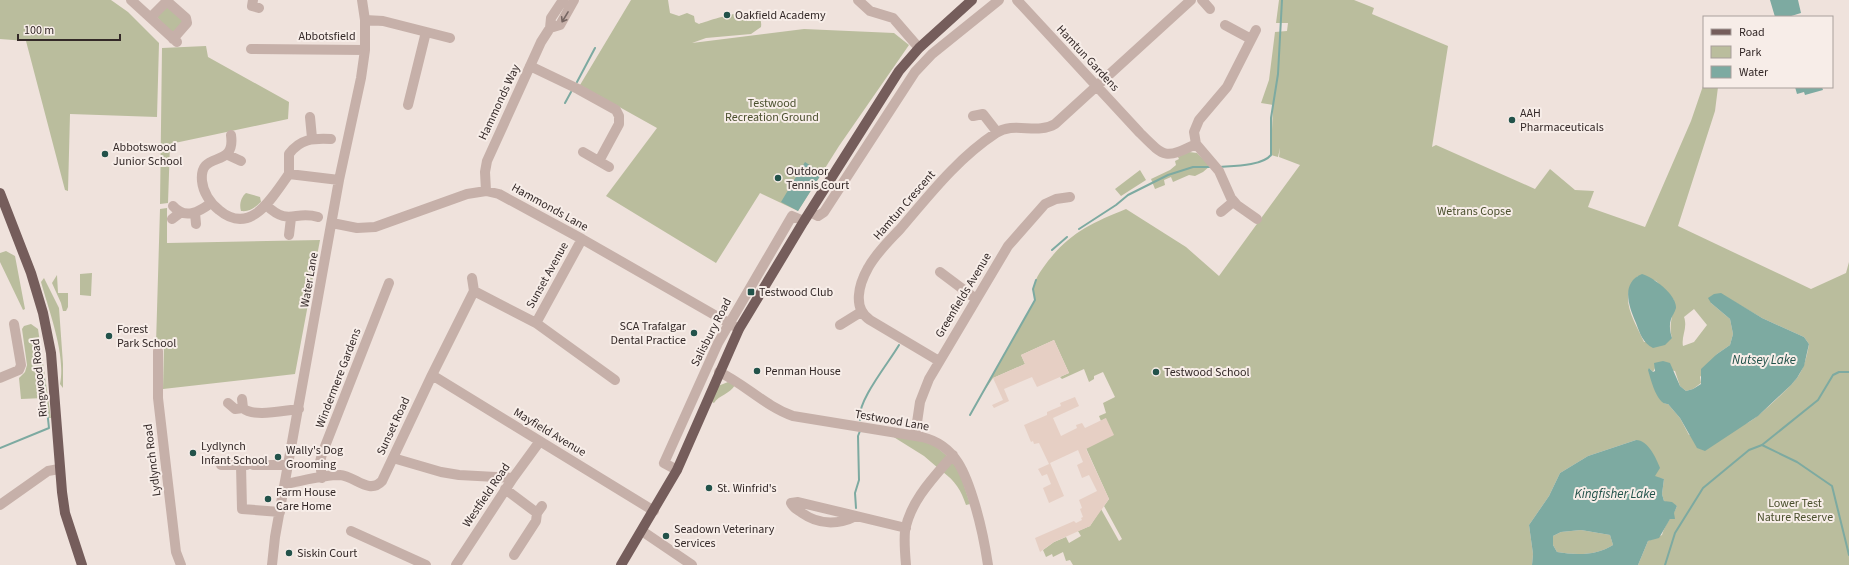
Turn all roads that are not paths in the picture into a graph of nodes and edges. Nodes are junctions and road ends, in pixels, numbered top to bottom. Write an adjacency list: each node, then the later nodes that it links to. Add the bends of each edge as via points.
1 (131, 0): 12 (street)
2 (362, 0): 13 (street, Water Lane)
3 (563, 0): 15 (street, Hammonds Way, via 550,21)
4 (574, 0): 15 (street, Hammonds Way, one-way to 15, via 560,25)
5 (858, 0): 20 (street, via 870,11 893,18)
6 (972, 0): 20 (main road, Salisbury Road)
7 (999, 0): 48 (street, Salisbury Road, via 923,62 902,90 824,212 818,216)
8 (1017, 0): 24 (street, Hamtun Gardens)
9 (1191, 0): 24 (street, Hamtun Crescent)
10 (1202, 0): 11 (street)
11 (1210, 9)
12 (151, 17): 12 (street, via 175,41 187,24 186,18 166,2)
13 (365, 20): 17 (street, via 383,21); 22 (street, Water Lane)
14 (1226, 25): 19 (street)
15 (550, 28): 23 (street, Hammonds Way)
16 (1256, 30): 19 (street)
17 (426, 32): 18 (street); 25 (street)
18 (450, 38)
19 (1251, 39): 32 (street, via 1228,87 1196,124)
20 (919, 48): 48 (main road, Salisbury Road, via 888,86)
21 (251, 49): 22 (street, Abbotsfield, via 288,53)
22 (365, 50): 39 (street, Water Lane)
23 (530, 66): 36 (street, via 616,110 619,124); 40 (street, Hammonds Way, via 487,161)
24 (1097, 86): 28 (street, Hamtun Crescent, via 1052,126 1010,128); 32 (street, Hamtun Gardens, via 1156,148 1169,155)
25 (408, 105)
26 (981, 112): 28 (street)
27 (310, 117): 30 (street)
28 (997, 132): 60 (street, Hamtun Crescent, via 951,170 868,267 861,285 858,304)
29 (232, 135): 34 (street, via 232,146)
30 (312, 138): 31 (street); 38 (street, via 298,144 289,154)
31 (331, 139)
32 (1196, 144): 43 (street, via 1219,171)
33 (583, 152): 36 (street)
34 (228, 155): 35 (street); 44 (street, via 213,160 204,169 202,180)
35 (241, 161)
36 (599, 161): 37 (street)
37 (609, 167)
38 (289, 174): 39 (street); 45 (street)
39 (339, 180): 52 (street, Water Lane)
40 (486, 191): 52 (street, via 454,198 375,227 357,228); 54 (street, Hammonds Lane, via 499,194)
41 (0, 194): 81 (main road, Ringwood Road, via 32,273 43,313 56,396)
42 (1070, 197): 59 (street, Greenfields Avenue, via 1051,201 1038,210 1008,246)
43 (1233, 202): 46 (street); 51 (street)
44 (211, 203): 45 (street, via 228,216 240,219 255,215); 47 (street, via 195,219)
45 (266, 205): 50 (street, via 277,214)
46 (1221, 212)
47 (175, 213)
48 (807, 216): 62 (street, Salisbury Road, via 792,216); 65 (main road, Salisbury Road)
49 (318, 217): 50 (street, via 310,215)
50 (291, 218): 53 (street)
51 (1256, 219)
52 (332, 223): 73 (street, Water Lane)
53 (289, 235)
54 (582, 239): 61 (street, Sunset Avenue); 62 (street, Hammonds Lane)
55 (940, 272): 59 (street)
56 (472, 278): 58 (street)
57 (390, 288): 83 (street, Windermere Gardens, via 322,454)
58 (474, 291): 61 (street); 69 (street, Sunset Road)
59 (976, 299): 67 (street, Greenfields Avenue)
60 (861, 312): 64 (street); 67 (street)
61 (536, 323): 71 (street)
62 (728, 323): 65 (street, Hammonds Lane); 82 (street, Salisbury Road, via 664,463)
63 (14, 324): 70 (street, via 22,364 19,370)
64 (840, 325)
65 (739, 329): 68 (main road, Salisbury Road)
66 (158, 351): 96 (street, Lydlynch Road, via 158,398 176,552)
67 (939, 361): 74 (street, Greenfields Avenue, via 922,395)
68 (719, 372): 74 (street, Testwood Lane, via 778,410 793,416); 82 (main road, Salisbury Road)
69 (432, 375): 75 (street, Mayfield Avenue); 77 (street, Sunset Road)
70 (0, 378)
71 (615, 380)
72 (228, 403): 73 (street, via 235,409 242,404 248,412)
73 (299, 409): 80 (street, Water Lane)
74 (915, 436): 76 (street, Testwood Lane, via 938,442)
75 (540, 441): 84 (street, Westfield Road); 88 (street, Mayfield Avenue)
76 (952, 455): 91 (street, via 917,500); 103 (street, Testwood Lane, via 962,467 969,486)
77 (393, 458): 83 (street, Sunset Road, via 382,481 371,487 340,475); 84 (street, via 459,475)
78 (221, 465): 79 (street)
79 (248, 465): 80 (street); 89 (street, via 242,509)
80 (288, 465): 85 (street, Water Lane)
81 (59, 469): 87 (street, via 48,471); 95 (main road, Ringwood Road, via 65,513)
82 (677, 470): 88 (main road, Salisbury Road)
83 (322, 478): 85 (street, Sunset Road)
84 (513, 478): 86 (street, Westfield Road)
85 (285, 484): 89 (street, Water Lane)
86 (505, 490): 94 (street, via 540,510 536,521); 99 (street, Westfield Road)
87 (0, 505)
88 (654, 511): 93 (main road, Salisbury Road)
89 (280, 512): 97 (street, Water Lane)
90 (856, 516): 90 (street, via 844,522 827,523 811,520 791,503 798,502); 91 (street)
91 (906, 528): 102 (street)
92 (351, 531): 98 (street)
93 (642, 531): 100 (main road, Salisbury Road); 101 (street)
94 (514, 555)
95 (82, 565)
96 (181, 565)
97 (272, 565)
98 (426, 565)
99 (456, 565)
100 (621, 565)
101 (692, 565)
102 (906, 565)
103 (988, 565)

